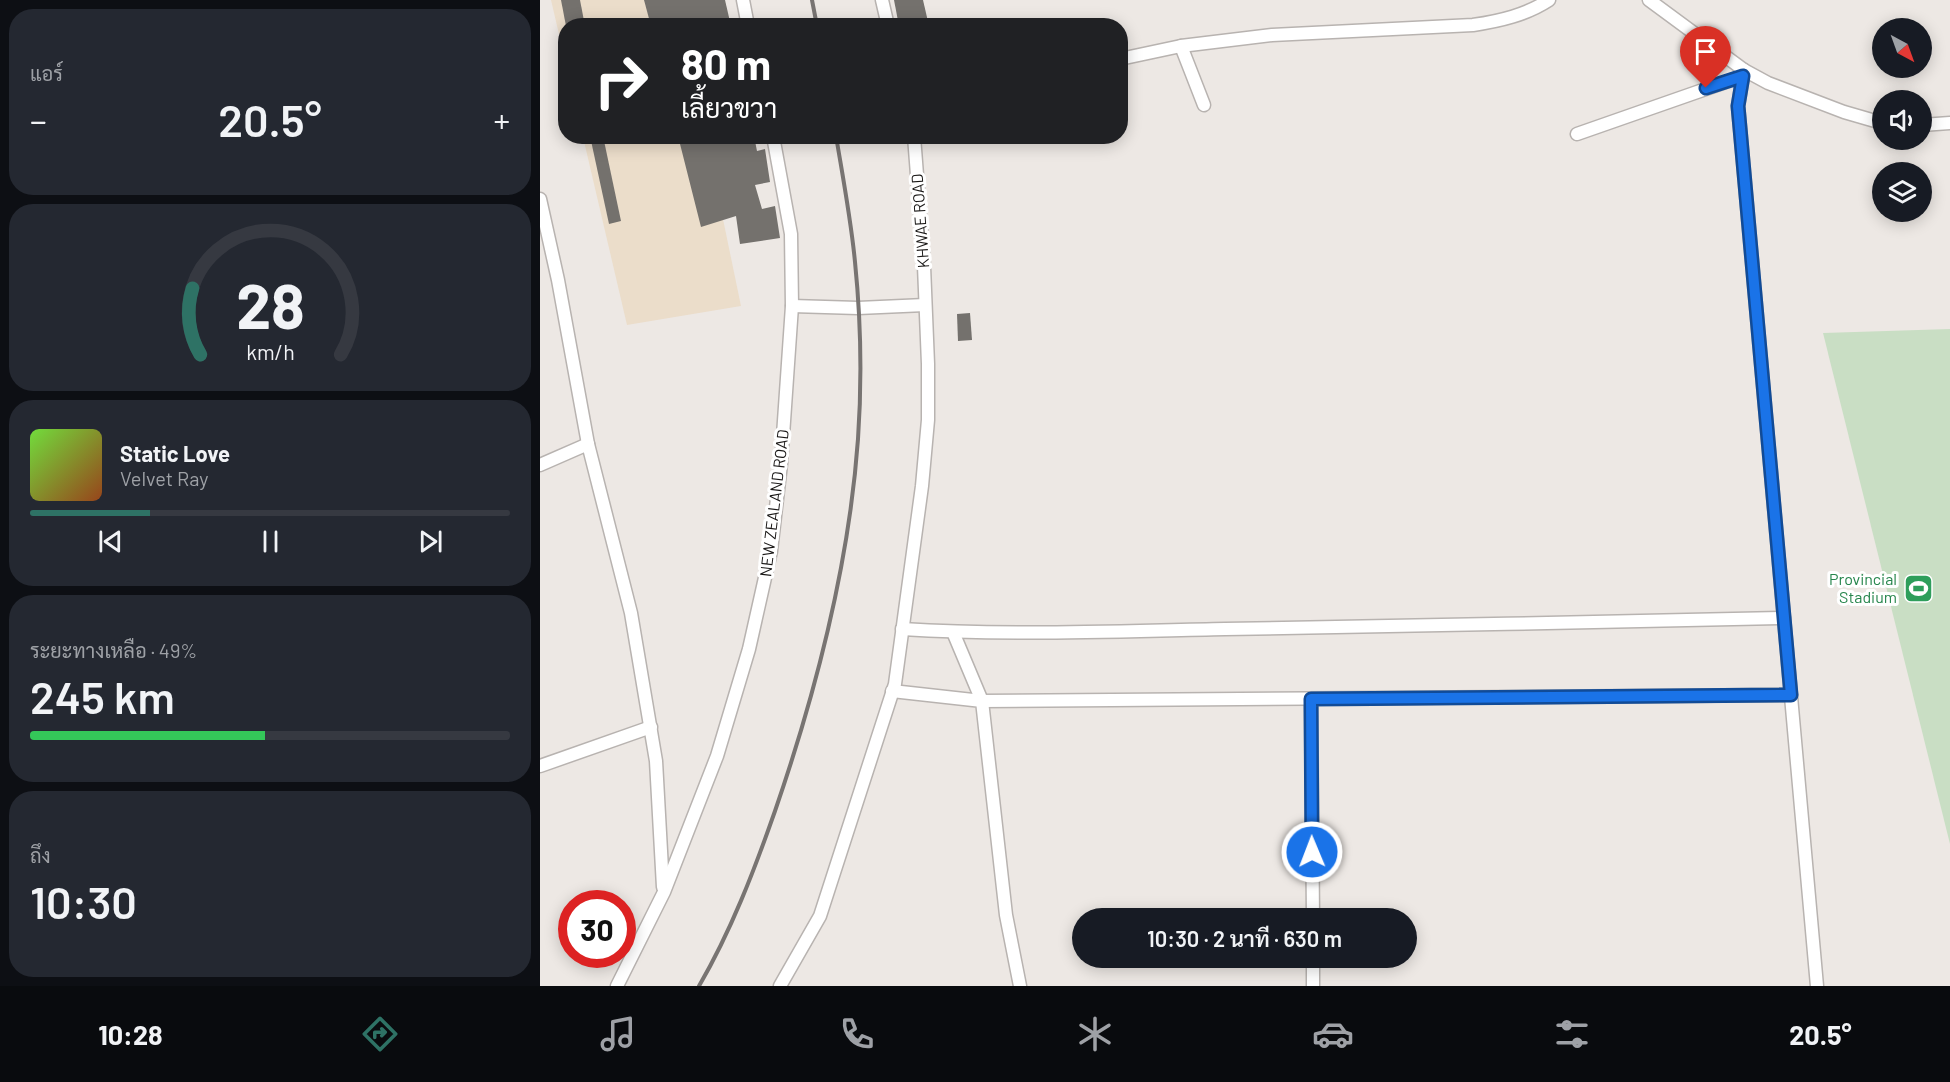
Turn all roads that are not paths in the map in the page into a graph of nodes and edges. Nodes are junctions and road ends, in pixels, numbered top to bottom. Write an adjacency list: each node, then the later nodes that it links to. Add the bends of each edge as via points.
1 (743, 0): 5 (street)
2 (882, 0): 6 (street)
3 (1550, 0): 7 (street, via 1503,21 1473,26 1272,35)
4 (1649, 0): 9 (street)
5 (746, 18)
6 (886, 18)
7 (1181, 46): 8 (street); 10 (street)
8 (1128, 57)
9 (1743, 73): 11 (street); 14 (street); 22 (street, via 1738,106)
10 (1204, 105)
11 (1872, 120)
12 (1950, 123): 13 (street)
13 (1932, 124)
14 (1576, 134)
15 (775, 144): 19 (street, NEW ZEALAND ROAD, via 791,234)
16 (915, 144): 18 (street, KHWAE ROAD)
17 (540, 198): 20 (street)
18 (925, 305): 19 (street); 23 (street, KHWAE ROAD, via 928,420)
19 (792, 306): 31 (street, NEW ZEALAND ROAD, via 771,550 749,650 717,756)
20 (588, 444): 21 (street); 29 (street, via 631,613)
21 (540, 465)
22 (1784, 618): 24 (street); 26 (street)
23 (902, 629): 24 (street); 25 (street, KHWAE ROAD)
24 (953, 633): 28 (street)
25 (892, 691): 28 (street); 35 (street, KHWAE ROAD, via 820,916)
26 (1791, 695): 27 (street); 38 (street)
27 (1311, 699): 28 (street); 32 (street)
28 (982, 701): 36 (street, via 1006,915)
29 (651, 727): 30 (street); 31 (street)
30 (540, 766)
31 (664, 892): 34 (street, NEW ZEALAND ROAD)
32 (1313, 908)
33 (1313, 968): 37 (street)
34 (617, 986)
35 (780, 986)
36 (1020, 986)
37 (1313, 986)
38 (1817, 986)

